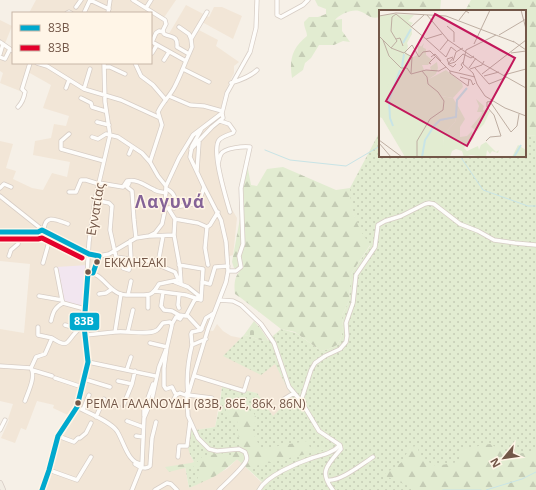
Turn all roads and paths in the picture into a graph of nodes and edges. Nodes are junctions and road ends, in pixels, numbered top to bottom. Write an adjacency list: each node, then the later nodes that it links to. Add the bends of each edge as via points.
1 (81, 0): 8 (street)
2 (110, 0): 10 (street)
3 (133, 0): 9 (street)
4 (151, 0): 9 (street)
5 (257, 0): 38 (street, via 254,43 246,61)
6 (277, 0): 7 (street, via 278,17 298,9)
7 (308, 0)
8 (76, 7)
9 (146, 8): 12 (street)
10 (109, 11): 11 (street, via 90,0)
11 (84, 12)
12 (151, 12)
13 (207, 12): 17 (street)
14 (152, 13): 16 (street, via 166,21)
15 (179, 27): 17 (street, via 189,34)
16 (162, 32): 19 (street, via 159,31 152,40); 24 (street, via 177,39 178,49)
17 (191, 39): 24 (street, via 192,48)
18 (2, 43): 20 (street); 23 (street)
19 (157, 45): 21 (street); 22 (street)
20 (11, 50): 25 (street, via 5,59)
21 (169, 52): 26 (street); 27 (street)
22 (152, 53)
23 (0, 54)
24 (189, 54): 27 (street)
25 (0, 58)
26 (164, 60)
27 (186, 61): 33 (street)
28 (30, 64): 45 (street, via 22,89 25,92)
29 (136, 64): 44 (street, via 141,76 164,97)
30 (47, 65): 36 (street)
31 (104, 65): 35 (street); 41 (street, Εγνατίας)
32 (90, 69): 40 (street)
33 (183, 69): 37 (street); 42 (street)
34 (257, 70): 38 (street)
35 (124, 74)
36 (69, 80): 39 (street); 40 (street)
37 (209, 82)
38 (231, 83): 47 (street)
39 (66, 88)
40 (84, 89): 41 (street)
41 (104, 96): 46 (street, Εγνατίας); 48 (street, via 121,100)
42 (169, 96): 44 (street); 47 (street, via 190,105 204,106)
43 (82, 98): 46 (street, via 91,103 92,107)
44 (165, 101): 48 (street, via 158,112)
45 (18, 107)
46 (106, 111): 51 (street, Εγνατίας)
47 (222, 112): 49 (street, via 223,118); 52 (street)
48 (158, 117): 61 (street, via 162,123)
49 (220, 121): 56 (street); 62 (street, via 229,124 234,131 218,143)
50 (97, 122): 51 (street)
51 (109, 125): 54 (street, Εγνατίας)
52 (202, 129): 58 (street); 69 (street, via 190,140 179,158)
53 (69, 134): 60 (street, via 61,141 60,149)
54 (110, 135): 55 (street, via 102,135 98,139); 57 (street, via 118,137); 60 (street, Εγνατίας)
55 (92, 137)
56 (199, 142): 58 (street); 63 (street)
57 (132, 147): 59 (street); 61 (street)
58 (191, 149): 63 (street, via 192,161)
59 (129, 154)
60 (104, 160): 64 (street, Εγνατίας)
61 (150, 162): 69 (street)
62 (218, 164): 76 (street); 107 (street, via 224,151 250,147 241,188 241,267)
63 (197, 172): 67 (street)
64 (99, 183): 66 (street); 70 (street, via 81,180 76,192); 72 (street, Εγνατίας)
65 (12, 187): 68 (street, via 4,184)
66 (126, 187): 69 (street, via 131,180 143,183 156,191); 87 (street, via 132,192)
67 (204, 187): 74 (street, via 199,203); 75 (street)
68 (0, 188)
69 (166, 190): 73 (street); 74 (street, via 173,193)
70 (69, 192)
71 (0, 196): 81 (street)
72 (95, 200): 90 (street, via 112,206 110,230); 91 (street, Εγνατίας)
73 (167, 208): 74 (street); 77 (street); 84 (street, via 160,228)
74 (174, 208)
75 (218, 212): 79 (street); 100 (street, via 226,242)
76 (230, 212)
77 (175, 219): 79 (street, via 198,223); 86 (street)
78 (68, 224): 81 (street, via 50,219 46,221)
79 (207, 228): 98 (street, via 205,248)
80 (20, 231): 81 (street); 82 (street); 92 (street, via 18,244)
81 (43, 231): 83 (street)
82 (0, 232)
83 (51, 235): 91 (street); 96 (street)
84 (149, 236): 85 (street); 87 (street)
85 (164, 236): 86 (street); 95 (street, via 159,258)
86 (174, 236): 97 (street)
87 (136, 238): 88 (street)
88 (130, 241): 90 (street); 94 (street)
89 (536, 245): 171 (street, via 494,240 460,224 429,203 381,223 378,225 375,247 356,275 353,303 346,319 346,342 340,349 315,363)
90 (116, 251): 93 (street); 94 (street, via 116,257)
91 (89, 254): 93 (street); 104 (street, Εγνατίας)
92 (9, 256)
93 (100, 256): 105 (street)
94 (131, 259): 95 (street); 101 (street, via 130,268)
95 (153, 262): 106 (street)
96 (43, 263)
97 (180, 265): 102 (street); 108 (street)
98 (208, 265): 99 (street); 102 (street)
99 (217, 266): 100 (street); 111 (street, via 213,270 210,284)
100 (228, 266): 107 (street)
101 (123, 268)
102 (201, 268): 111 (street)
103 (56, 269): 124 (street)
104 (88, 272): 105 (street); 127 (street, Εγνατίας)
105 (93, 272): 113 (street)
106 (176, 272): 108 (street); 110 (street, via 178,280)
107 (228, 272): 123 (street)
108 (180, 273): 112 (street)
109 (131, 281): 118 (street)
110 (174, 281): 112 (street); 114 (street, via 160,284)
111 (202, 282): 122 (street, via 201,300)
112 (181, 283): 122 (street, via 197,293 199,296)
113 (112, 289): 116 (street); 117 (street)
114 (155, 291): 115 (street); 119 (street)
115 (163, 292): 120 (street); 130 (street, via 161,306)
116 (99, 294)
117 (121, 294): 118 (street); 140 (street)
118 (128, 295): 119 (street)
119 (148, 295): 125 (street)
120 (179, 295): 122 (street); 126 (street)
121 (39, 296): 124 (street)
122 (196, 299): 131 (street)
123 (219, 300): 129 (street); 162 (street, via 233,301 241,305 265,329 274,343 285,379)
124 (62, 302): 127 (street); 132 (street, via 55,310)
125 (148, 308)
126 (179, 308)
127 (84, 309): 135 (street, Εγνατίας)
128 (133, 310): 139 (street)
129 (214, 313): 137 (street, via 206,318); 143 (street)
130 (176, 315): 131 (street); 133 (street)
131 (187, 315): 137 (street)
132 (51, 321)
133 (172, 324): 139 (street, via 163,323 158,330 151,332); 146 (street)
134 (65, 325): 138 (street)
135 (84, 326): 138 (street); 141 (street, Εγνατίας)
136 (38, 327): 142 (street, via 38,335)
137 (202, 329): 145 (street, via 192,332)
138 (79, 330): 142 (street, via 64,344)
139 (128, 331): 140 (street)
140 (115, 332): 141 (street)
141 (86, 335): 148 (street, Εγνατίας)
142 (52, 338): 150 (street, via 45,354 36,356)
143 (206, 339): 145 (street); 155 (street)
144 (150, 343): 146 (street)
145 (192, 345): 164 (street, via 188,368)
146 (167, 347): 153 (street); 163 (street, via 164,386 166,389 172,386)
147 (131, 357): 151 (street)
148 (88, 362): 151 (street); 157 (street, Εγνατίας)
149 (0, 366): 150 (street)
150 (32, 369): 160 (street); 168 (street)
151 (127, 369): 152 (street)
152 (135, 371): 154 (street); 159 (street)
153 (158, 372): 154 (street); 177 (street, via 152,399)
154 (155, 376): 177 (street, via 144,409)
155 (195, 376): 156 (street, via 244,391); 164 (street)
156 (248, 378)
157 (84, 379): 160 (street, Εγνατίας); 161 (street)
158 (118, 381): 159 (street)
159 (132, 384): 173 (street)
160 (82, 387): 174 (street, Εγνατίας)
161 (110, 387)
162 (294, 393): 170 (street); 171 (street)
163 (178, 394): 164 (street); 169 (street)
164 (188, 394): 166 (street); 172 (street); 181 (street, via 187,410)
165 (89, 395): 175 (street)
166 (212, 398)
167 (104, 399): 176 (street)
168 (25, 401)
169 (172, 401)
170 (281, 401)
171 (301, 401): 188 (street, via 319,431)
172 (183, 404)
173 (124, 406)
174 (77, 407): 175 (street); 185 (street, Εγνατίας)
175 (83, 410): 176 (street)
176 (96, 417): 192 (street, via 116,430 132,460)
177 (144, 418): 183 (street)
178 (5, 420): 184 (street)
179 (127, 421): 183 (street)
180 (156, 422): 192 (street, via 150,466)
181 (190, 422): 190 (street, via 187,446 180,446); 201 (street, via 198,438 209,449 239,449 246,456 247,460)
182 (91, 423): 185 (street, via 82,438 74,442)
183 (143, 427): 187 (street)
184 (0, 430)
185 (58, 436): 193 (street, Εγνατίας)
186 (136, 436): 187 (street)
187 (143, 437): 192 (street)
188 (340, 445): 194 (street, via 341,450 325,468); 202 (street, via 333,451 283,470 263,484)
189 (92, 457): 193 (street, via 76,480)
190 (178, 457)
191 (373, 457): 194 (street, via 340,478)
192 (142, 466): 198 (street)
193 (49, 470): 197 (street, Εγνατίας)
194 (327, 480): 203 (street)
195 (0, 483): 196 (main road)
196 (3, 490)
197 (42, 490)
198 (132, 490)
199 (155, 490): 200 (street, via 167,483)
200 (177, 490)
201 (219, 490)
202 (259, 490)
203 (333, 490)

